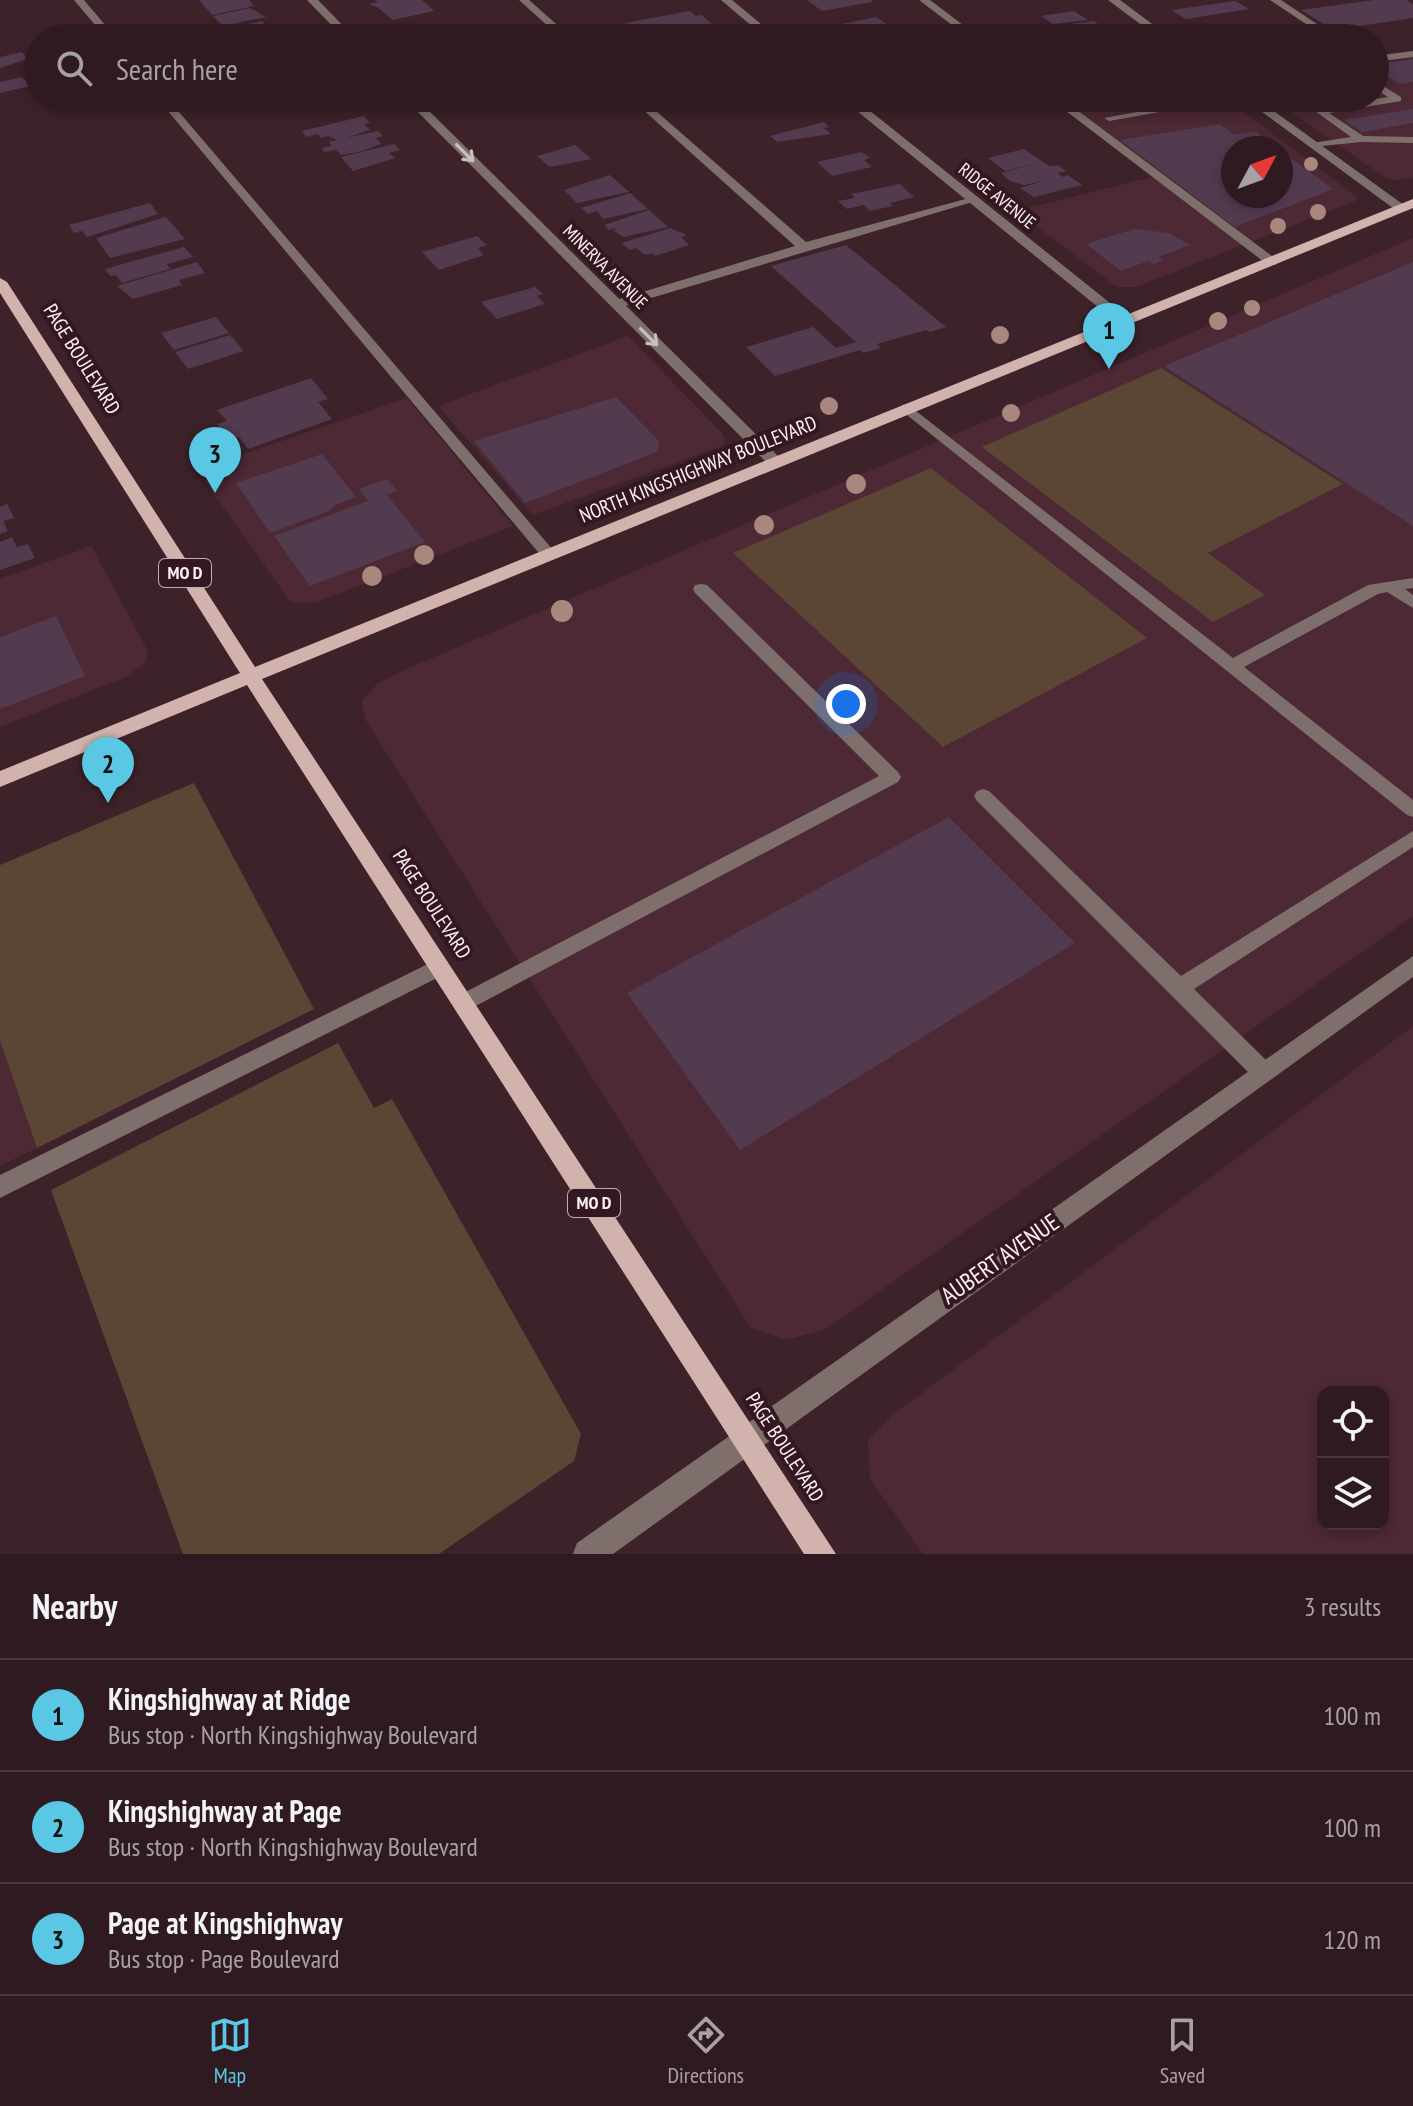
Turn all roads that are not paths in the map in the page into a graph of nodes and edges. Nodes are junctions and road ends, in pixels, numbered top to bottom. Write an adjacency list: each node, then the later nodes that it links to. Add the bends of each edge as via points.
1 (79, 0): 8 (lane)
2 (312, 0): 9 (street)
3 (524, 0): 10 (lane)
4 (726, 0): 11 (street)
5 (924, 0): 12 (lane)
6 (1113, 0): 13 (street)
7 (1275, 0): 14 (lane)
8 (99, 24)
9 (336, 24)
10 (551, 24)
11 (756, 24)
12 (956, 24)
13 (1146, 24)
14 (1312, 24)
15 (1413, 54): 16 (lane)
16 (1389, 57)
17 (1389, 94): 19 (lane)
18 (1413, 96): 19 (lane)
19 (1397, 99): 20 (lane)
20 (1389, 100)
21 (1389, 104): 22 (lane)
22 (1401, 111)
23 (174, 112): 47 (lane)
24 (424, 112): 43 (street, MINERVA AVENUE, one-way to 43)
25 (651, 112): 40 (lane)
26 (864, 112): 38 (street, RIDGE AVENUE)
27 (1073, 112): 41 (lane)
28 (1146, 112): 33 (lane)
29 (1269, 112): 37 (street)
30 (1321, 112): 35 (lane)
31 (1364, 112): 32 (lane)
32 (1369, 116)
33 (1109, 118)
34 (1386, 128): 36 (lane)
35 (1361, 139): 36 (lane); 37 (lane)
36 (1408, 140)
37 (1316, 145): 39 (street)
38 (973, 200): 40 (lane); 44 (street, RIDGE AVENUE)
39 (1408, 206): 41 (main road, NORTH KINGSHIGHWAY BOULEVARD)
40 (804, 247): 43 (lane)
41 (1272, 262): 44 (main road, NORTH KINGSHIGHWAY BOULEVARD)
42 (0, 282): 53 (main road, PAGE BOULEVARD / MO D)
43 (617, 304): 46 (street, MINERVA AVENUE, one-way to 46)
44 (1125, 322): 45 (main road, NORTH KINGSHIGHWAY BOULEVARD)
45 (907, 408): 46 (main road, NORTH KINGSHIGHWAY BOULEVARD); 52 (lane)
46 (774, 461): 47 (main road, NORTH KINGSHIGHWAY BOULEVARD)
47 (548, 554): 53 (main road, NORTH KINGSHIGHWAY BOULEVARD)
48 (1413, 583): 49 (lane)
49 (1392, 588): 51 (lane); 52 (lane, via 1374,589)
50 (701, 589): 61 (lane, via 892,777)
51 (1413, 603)
52 (1232, 666): 56 (lane)
53 (251, 676): 54 (main road, NORTH KINGSHIGHWAY BOULEVARD); 59 (main road, PAGE BOULEVARD / MO D)
54 (0, 779)
55 (983, 796): 60 (lane)
56 (1413, 810)
57 (1413, 838): 60 (lane)
58 (1413, 965): 62 (street, AUBERT AVENUE)
59 (440, 967): 61 (main road, PAGE BOULEVARD / MO D); 63 (lane)
60 (1179, 988): 62 (lane)
61 (463, 1003): 64 (main road, PAGE BOULEVARD / MO D)
62 (1263, 1072): 64 (street, AUBERT AVENUE)
63 (0, 1187)
64 (747, 1440): 65 (street, AUBERT AVENUE); 66 (main road, PAGE BOULEVARD / MO D)
65 (588, 1554)
66 (821, 1554)

